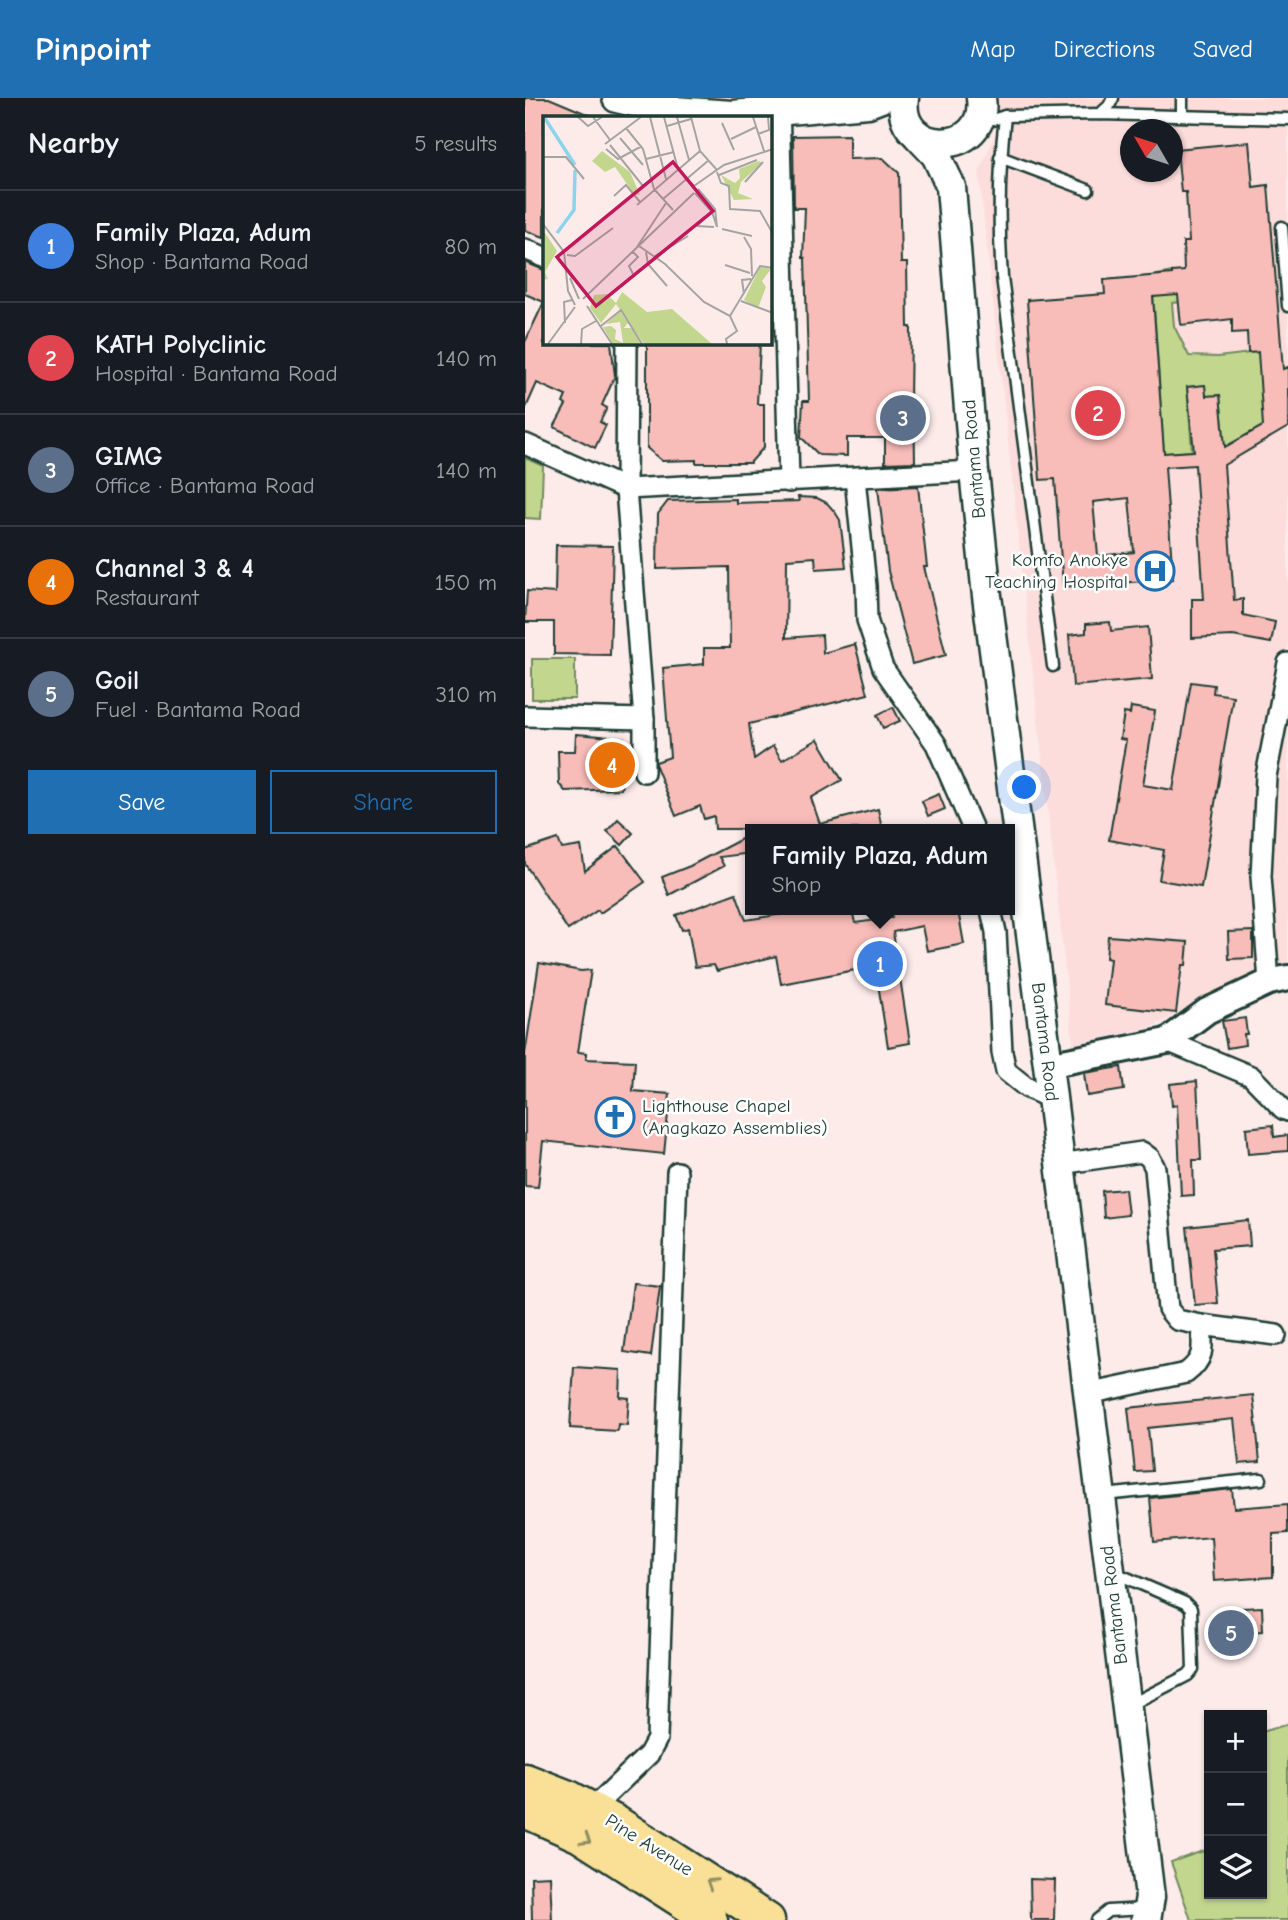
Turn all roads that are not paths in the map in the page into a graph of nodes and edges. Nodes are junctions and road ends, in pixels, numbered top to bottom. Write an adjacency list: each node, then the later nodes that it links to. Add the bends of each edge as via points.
1 (904, 98): 12 (main road, via 904,114)
2 (1113, 98): 7 (lane)
3 (1182, 98): 8 (lane)
4 (875, 100): 6 (main road); 12 (main road)
5 (623, 104): 6 (main road, via 731,115)
6 (779, 105): 24 (street)
7 (1100, 114): 8 (lane); 9 (lane)
8 (1182, 115): 11 (lane)
9 (1005, 116): 10 (lane); 13 (lane)
10 (975, 119): 12 (main road, via 956,141 944,144 930,142); 14 (main road)
11 (1288, 119)
12 (914, 131): 14 (main road, via 936,155)
13 (1000, 157): 15 (lane); 27 (lane, via 1002,277)
14 (951, 187): 22 (main road, Bantama Road)
15 (1088, 190)
16 (1282, 227): 19 (lane)
17 (525, 249): 18 (street)
18 (543, 257)
19 (1288, 306)
20 (627, 345): 25 (street)
21 (525, 444): 25 (street)
22 (974, 471): 23 (street); 35 (main road, Bantama Road)
23 (855, 478): 24 (street); 31 (street, via 867,620 883,668 936,744)
24 (789, 482): 25 (street)
25 (626, 489): 29 (street)
26 (1288, 663): 33 (street, via 1266,776 1261,876)
27 (1053, 666)
28 (525, 716): 29 (street)
29 (644, 719): 30 (street)
30 (644, 772)
31 (971, 824)
32 (992, 915): 36 (street, via 1006,1070 1026,1087)
33 (1278, 980): 34 (street, via 1207,1011)
34 (1167, 1041): 35 (street); 37 (street, via 1251,1076)
35 (1048, 1065): 36 (main road, Bantama Road)
36 (1052, 1098): 38 (main road, Bantama Road)
37 (1288, 1111)
38 (1060, 1164): 40 (street, via 1142,1152 1150,1158 1168,1309 1177,1320); 42 (main road, Bantama Road)
39 (677, 1172): 48 (street, via 657,1739 649,1754)
40 (1201, 1325): 41 (street); 42 (street, via 1203,1348 1198,1365 1186,1373)
41 (1276, 1335)
42 (1088, 1394): 44 (main road, Bantama Road)
43 (1261, 1479): 44 (lane)
44 (1101, 1496): 45 (main road, Bantama Road)
45 (1110, 1571): 46 (main road, Bantama Road); 46 (lane, via 1191,1609 1193,1669)
46 (1127, 1707): 50 (main road, Bantama Road)
47 (525, 1780): 48 (main road, Pine Avenue)
48 (591, 1810): 52 (main road, Pine Avenue, one-way to 48)
49 (525, 1811): 51 (main road, one-way to 51, via 580,1836)
50 (1151, 1911): 53 (lane, via 1108,1911)
51 (711, 1920)
52 (768, 1920)
53 (1097, 1920)

